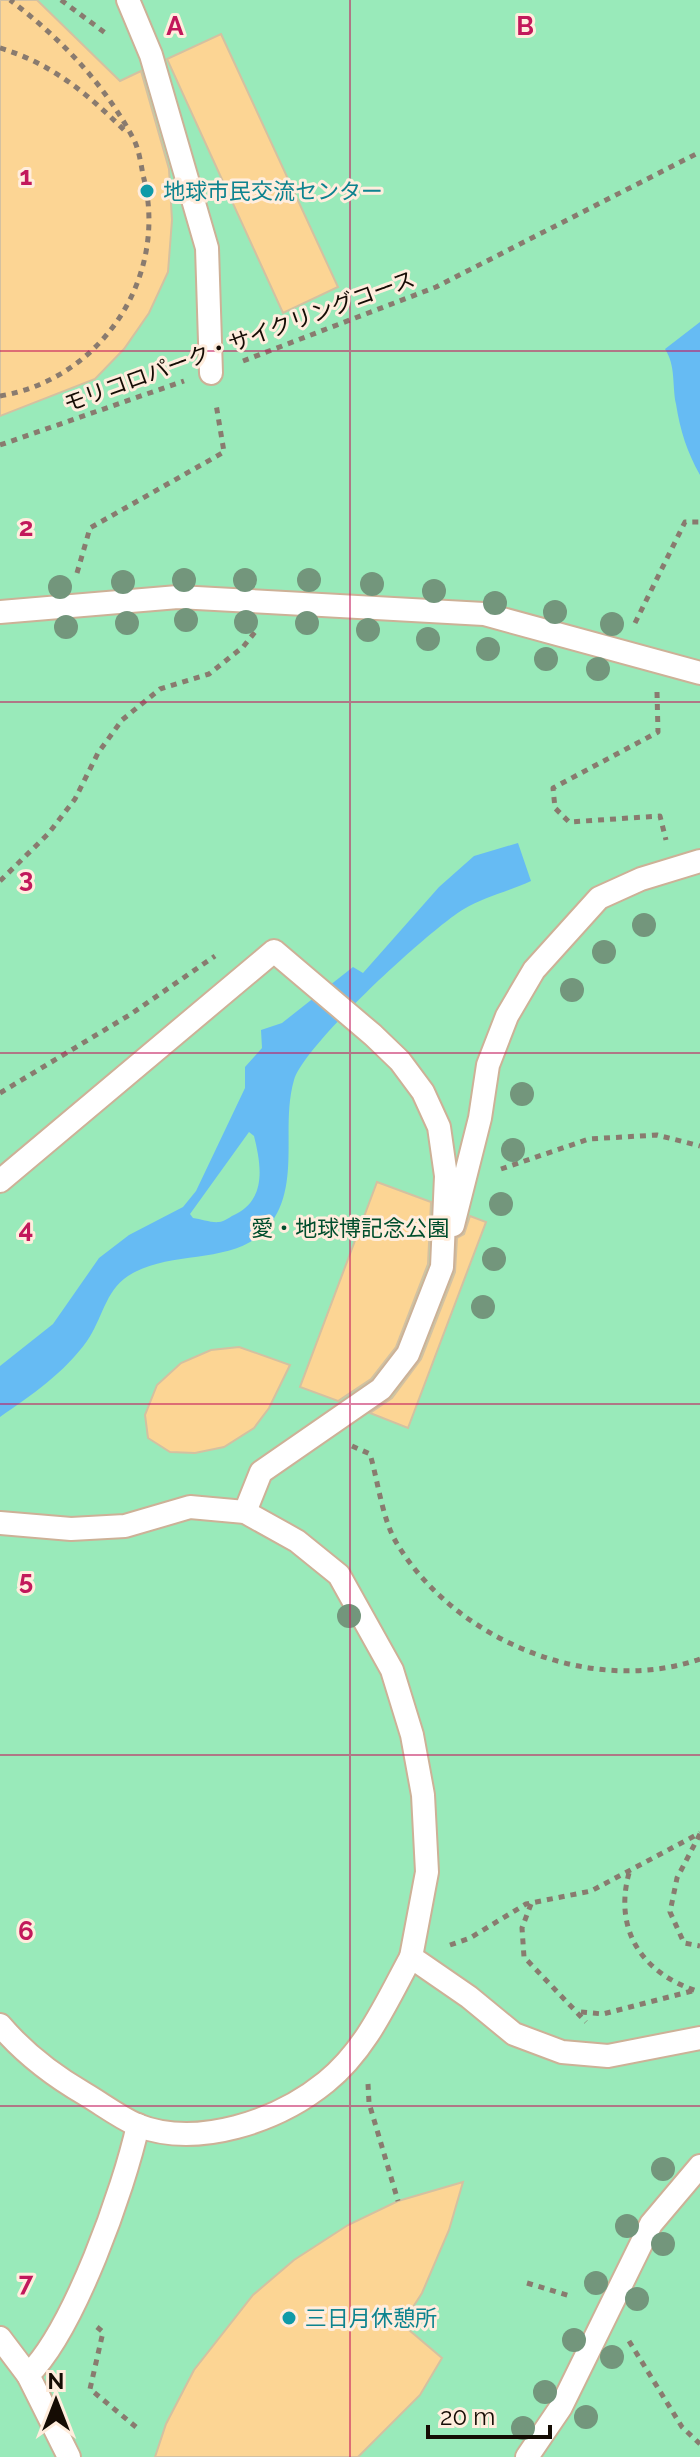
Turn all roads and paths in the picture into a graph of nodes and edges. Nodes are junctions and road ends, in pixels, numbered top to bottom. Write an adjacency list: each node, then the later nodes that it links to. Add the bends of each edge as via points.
1 (10, 0): 6 (path, via 99,85)
2 (61, 0): 4 (path)
3 (128, 0): 8 (lane, via 151,55 207,248)
4 (97, 30)
5 (0, 48): 6 (path, via 57,72 88,94)
6 (135, 142): 9 (path, via 149,217 136,292 94,353 26,392)
7 (700, 152): 8 (path, モリコロパーク・サイクリングコース, via 436,287)
8 (211, 373): 11 (path, モリコロパーク・サイクリングコース)
9 (0, 396)
10 (220, 436): 14 (path, via 224,452 90,528)
11 (0, 445)
12 (700, 522): 16 (path, via 685,522)
13 (270, 603): 14 (lane, via 178,597); 16 (lane, via 484,614); 21 (path, via 257,630 232,656 209,674 160,689 122,720 75,799)
14 (72, 606): 15 (lane)
15 (0, 612)
16 (625, 653): 17 (lane)
17 (667, 664): 18 (lane); 20 (path, via 656,693 658,732 553,788 555,808 569,822 660,816)
18 (700, 673)
19 (700, 861): 20 (lane)
20 (673, 868): 26 (lane, via 599,898 534,970 507,1016 488,1065)
21 (2, 878)
22 (222, 953): 23 (path)
23 (0, 1093)
24 (700, 1146): 26 (path, via 657,1135 589,1139 527,1157)
25 (0, 1181): 27 (lane, via 274,951 400,1061 423,1092 439,1127 446,1176)
26 (463, 1185): 27 (lane)
27 (442, 1267): 28 (lane, via 408,1354 381,1389)
28 (318, 1432): 29 (lane, via 261,1472); 31 (path, via 370,1454 395,1540 433,1592 487,1631 543,1659 611,1670 678,1667)
29 (245, 1512): 30 (lane, via 190,1507 125,1526 71,1529); 36 (lane, via 297,1541 339,1575 392,1670 423,1795 427,1872)
30 (0, 1523)
31 (700, 1659)
32 (700, 1833): 33 (path); 35 (path, via 677,1878 670,1912 684,1943)
33 (629, 1872): 34 (path, via 591,1891); 37 (path, via 622,1897 627,1928 643,1956 672,1983)
34 (532, 1903): 36 (path, via 470,1938); 38 (path, via 522,1928 524,1957)
35 (700, 1946)
36 (411, 1957): 41 (lane); 42 (lane, via 514,2034 562,2052)
37 (699, 1990): 38 (path, via 603,2014)
38 (580, 2012): 42 (path)
39 (0, 2025): 43 (lane, via 58,2078)
40 (700, 2038): 42 (lane)
41 (367, 2039): 43 (lane, via 327,2081 290,2107 220,2131 174,2133); 45 (path, via 369,2103)
42 (608, 2056)
43 (138, 2125): 49 (lane, via 129,2168)
44 (700, 2166): 48 (lane, via 651,2224)
45 (398, 2201)
46 (527, 2283): 47 (path)
47 (570, 2296)
48 (612, 2304): 53 (path, via 645,2370 682,2427); 55 (lane, via 561,2407)
49 (71, 2307): 51 (lane, via 40,2364); 52 (path, via 103,2332 90,2389)
50 (0, 2338): 51 (lane)
51 (28, 2375): 54 (lane)
52 (136, 2427)
53 (700, 2444)
54 (69, 2457)
55 (527, 2457)

